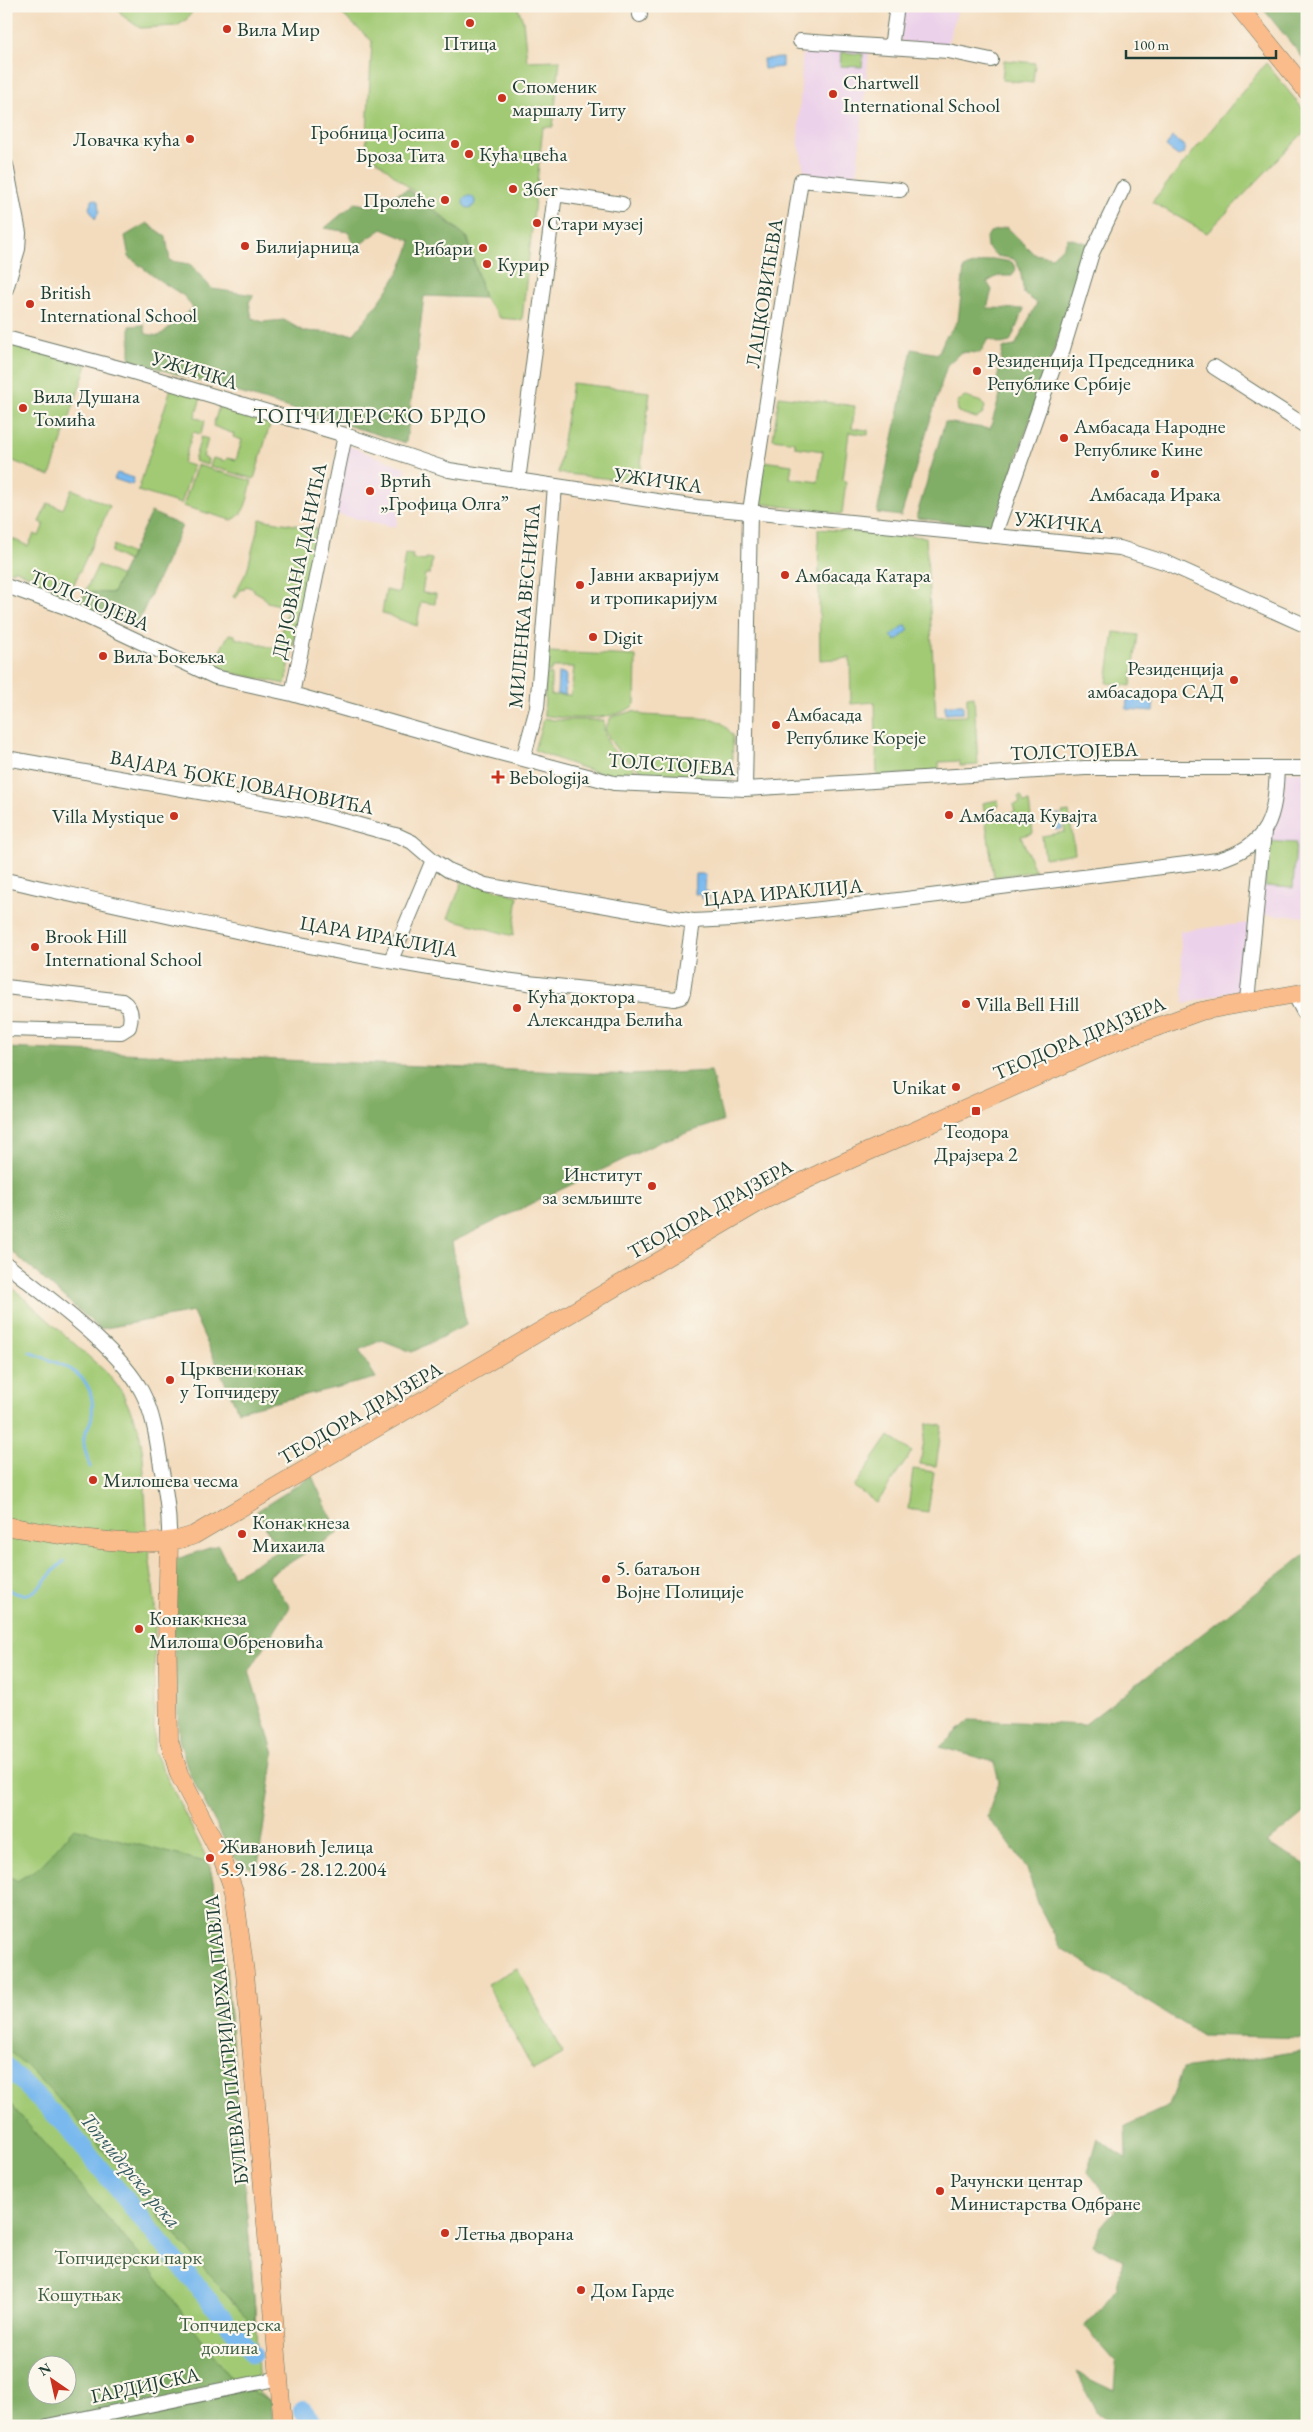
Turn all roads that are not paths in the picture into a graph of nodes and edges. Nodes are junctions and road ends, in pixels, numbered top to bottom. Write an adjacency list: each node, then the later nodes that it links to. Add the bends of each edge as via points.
1 (897, 6): 4 (street)
2 (1238, 6): 6 (main road)
3 (800, 41): 4 (street)
4 (891, 47): 5 (street, via 948,51)
5 (991, 60)
6 (1307, 90)
7 (6, 165): 11 (street, via 19,233 18,249)
8 (1123, 188): 19 (street, via 1092,252 1062,352 1054,366)
9 (900, 190): 18 (street, ЛАЦКОВИЋЕВА, via 802,180)
10 (622, 204): 16 (street, via 555,194)
11 (6, 289)
12 (6, 338): 15 (street, УЖИЧКА)
13 (1214, 367): 14 (street)
14 (1307, 427)
15 (345, 435): 16 (street, УЖИЧКА, via 449,470); 22 (street, ДР ЈОВАНА ДАНИЋА)
16 (518, 481): 17 (street, УЖИЧКА)
17 (555, 486): 18 (street, УЖИЧКА, via 697,507); 24 (street, МИЛЕНКА ВЕСНИЋА, via 537,708)
18 (750, 511): 19 (street, УЖИЧКА); 27 (street)
19 (994, 536): 21 (street, УЖИЧКА, via 1133,551)
20 (6, 586): 22 (street, ТОЛСТОЈЕВА, via 68,608 215,677)
21 (1305, 620)
22 (292, 694): 24 (street, ТОЛСТОЈЕВА)
23 (6, 758): 29 (street, ВАЈАРА ЂОКЕ ЈОВАНОВИЋА, via 312,812 399,836 412,842)
24 (523, 760): 27 (street, ТОЛСТОЈЕВА, via 614,783)
25 (1277, 768): 26 (street, ТОЛСТОЈЕВА); 27 (street, ТОЛСТОЈЕВА, via 1085,768); 28 (street, ЦАРА ИРАКЛИЈА, via 1276,803)
26 (1307, 768)
27 (744, 789)
28 (1264, 832): 31 (street, ЦАРА ИРАКЛИЈА, via 1246,848 1218,860 733,919); 35 (street)
29 (433, 860): 31 (street, ВАЈАРА ЂОКЕ ЈОВАНОВИЋА, via 463,877 485,884); 32 (street)
30 (6, 880): 32 (street, ЦАРА ИРАКЛИЈА)
31 (693, 920): 32 (street, ЦАРА ИРАКЛИЈА, via 683,992 677,999 504,980)
32 (391, 960)
33 (6, 987): 37 (street, via 122,1001 131,1011 129,1027 121,1032)
34 (1300, 993): 35 (main road, ТЕОДОРА ДРАЈЗЕРА); 36 (street)
35 (1247, 1001): 40 (main road, ТЕОДОРА ДРАЈЗЕРА, via 1200,1011 1112,1043 758,1203 207,1529)
36 (1307, 1018)
37 (6, 1029)
38 (6, 1264): 40 (street, via 122,1363 139,1386 155,1427 167,1504)
39 (6, 1526): 40 (main road, ТЕОДОРА ДРАЈЗЕРА, via 132,1542)
40 (169, 1542): 41 (main road, БУЛЕВАР ПАТРИЈАРХА ПАВЛА, via 169,1740 179,1774 221,1855 234,1891 244,1965)
41 (280, 2378): 42 (street, ГАРДИЈСКА); 43 (main road, БУЛЕВАР ПАТРИЈАРХА ПАВЛА)
42 (47, 2426)
43 (284, 2426)

